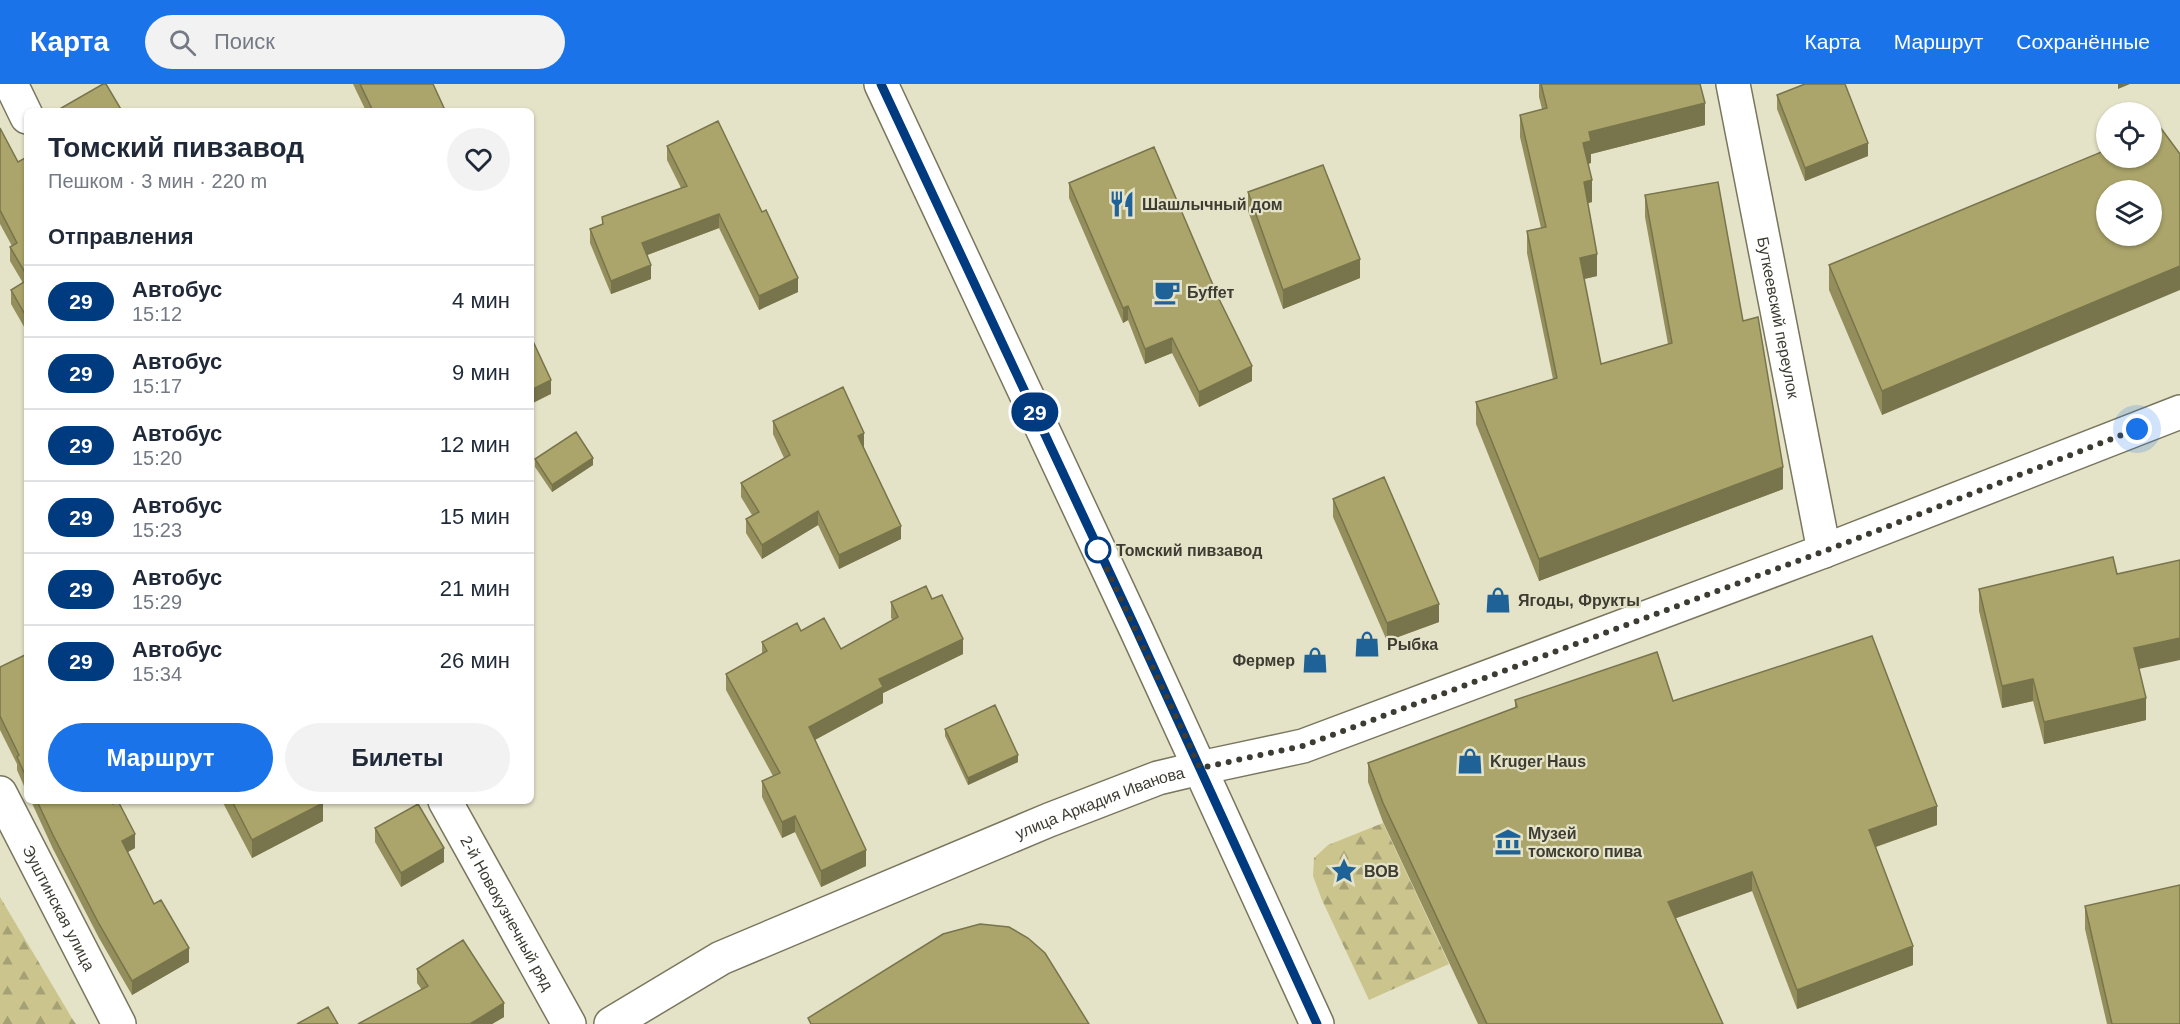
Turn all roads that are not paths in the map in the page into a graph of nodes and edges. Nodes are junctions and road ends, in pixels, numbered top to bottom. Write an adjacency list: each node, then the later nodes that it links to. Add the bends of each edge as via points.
1 (11, 84): 4 (street)
2 (881, 84): 7 (street)
3 (1732, 84): 6 (street, Буткеевский переулок)
4 (24, 111)
5 (2180, 412): 6 (street, улица Аркадия Иванова)
6 (1824, 551): 7 (street, улица Аркадия Иванова, via 1303,746)
7 (1200, 768): 12 (street, улица Аркадия Иванова, via 1158,778 1049,820 721,958); 13 (street)
8 (0, 793): 10 (street, Эуштинская улица)
9 (447, 804): 11 (street, 2-й Новокузнечный ряд)
10 (119, 1024)
11 (569, 1024)
12 (610, 1024)
13 (1317, 1024)

